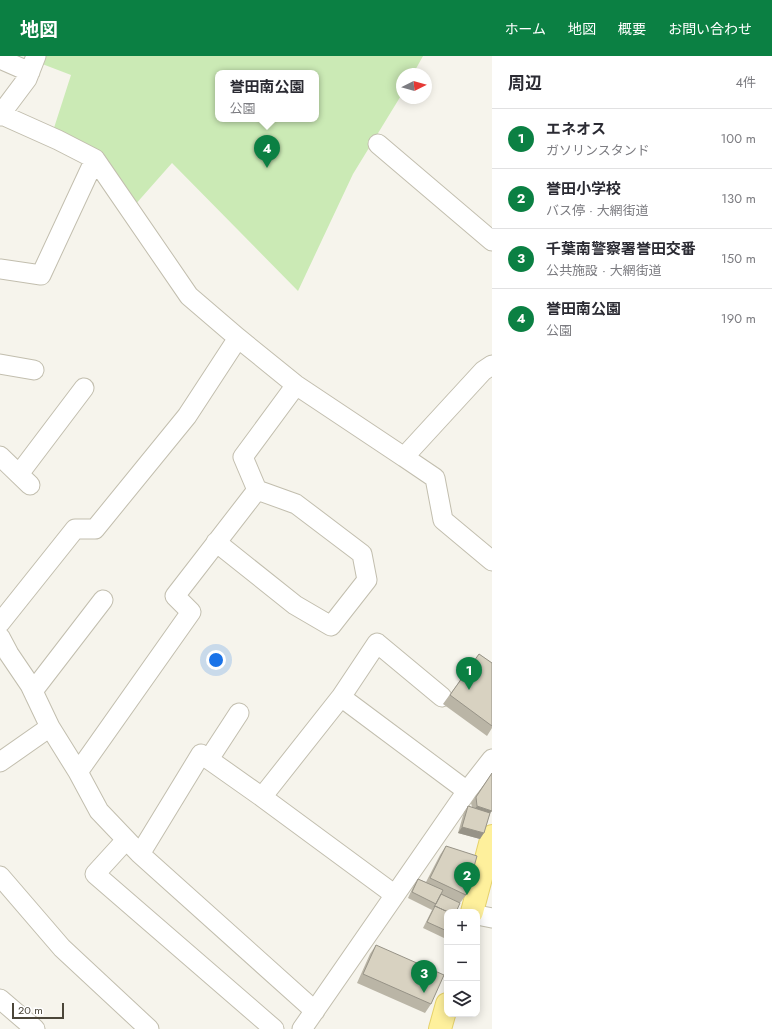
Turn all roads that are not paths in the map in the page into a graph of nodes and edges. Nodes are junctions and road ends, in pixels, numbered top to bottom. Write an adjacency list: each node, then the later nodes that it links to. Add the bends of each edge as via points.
1 (0, 59): 2 (street)
2 (33, 64): 3 (street, via 27,79)
3 (0, 115): 5 (street)
4 (378, 144): 6 (street)
5 (95, 159): 7 (street, via 41,275); 8 (street, via 189,296)
6 (492, 241)
7 (0, 269)
8 (238, 338): 12 (street); 20 (street, via 187,416 95,529 75,529)
9 (0, 364): 11 (street)
10 (492, 365): 15 (street, via 483,371)
11 (34, 370)
12 (296, 385): 15 (street); 16 (street, via 243,457)
13 (84, 388): 14 (street, via 25,480)
14 (0, 456)
15 (404, 457): 18 (street, via 434,478 443,520)
16 (257, 490): 17 (street); 17 (street, via 296,504 362,554 367,580 331,626 295,604)
17 (216, 542): 31 (street, via 175,596 191,612)
18 (492, 561)
19 (103, 600): 23 (street)
20 (0, 623)
21 (0, 637): 22 (street)
22 (4, 657): 23 (street)
23 (33, 691): 27 (street)
24 (442, 696): 25 (street, via 377,643)
25 (341, 697): 32 (street); 33 (street)
26 (239, 713): 28 (street)
27 (50, 727): 30 (street); 31 (street)
28 (209, 759): 33 (street); 36 (street, via 201,754)
29 (492, 759): 32 (street)
30 (0, 762)
31 (78, 772): 35 (street, via 99,811)
32 (467, 791): 38 (street)
33 (262, 797): 38 (street)
34 (492, 836): 39 (main road)
35 (126, 840): 36 (street); 47 (street, via 95,874)
36 (140, 854): 43 (street)
37 (0, 876): 46 (street, via 62,948)
38 (395, 895): 43 (street)
39 (473, 909)
40 (480, 916): 41 (street)
41 (492, 918)
42 (0, 999): 45 (street)
43 (315, 1011): 48 (street)
44 (444, 1015): 49 (main road)
45 (35, 1029)
46 (150, 1029)
47 (274, 1029)
48 (302, 1029)
49 (440, 1029)

